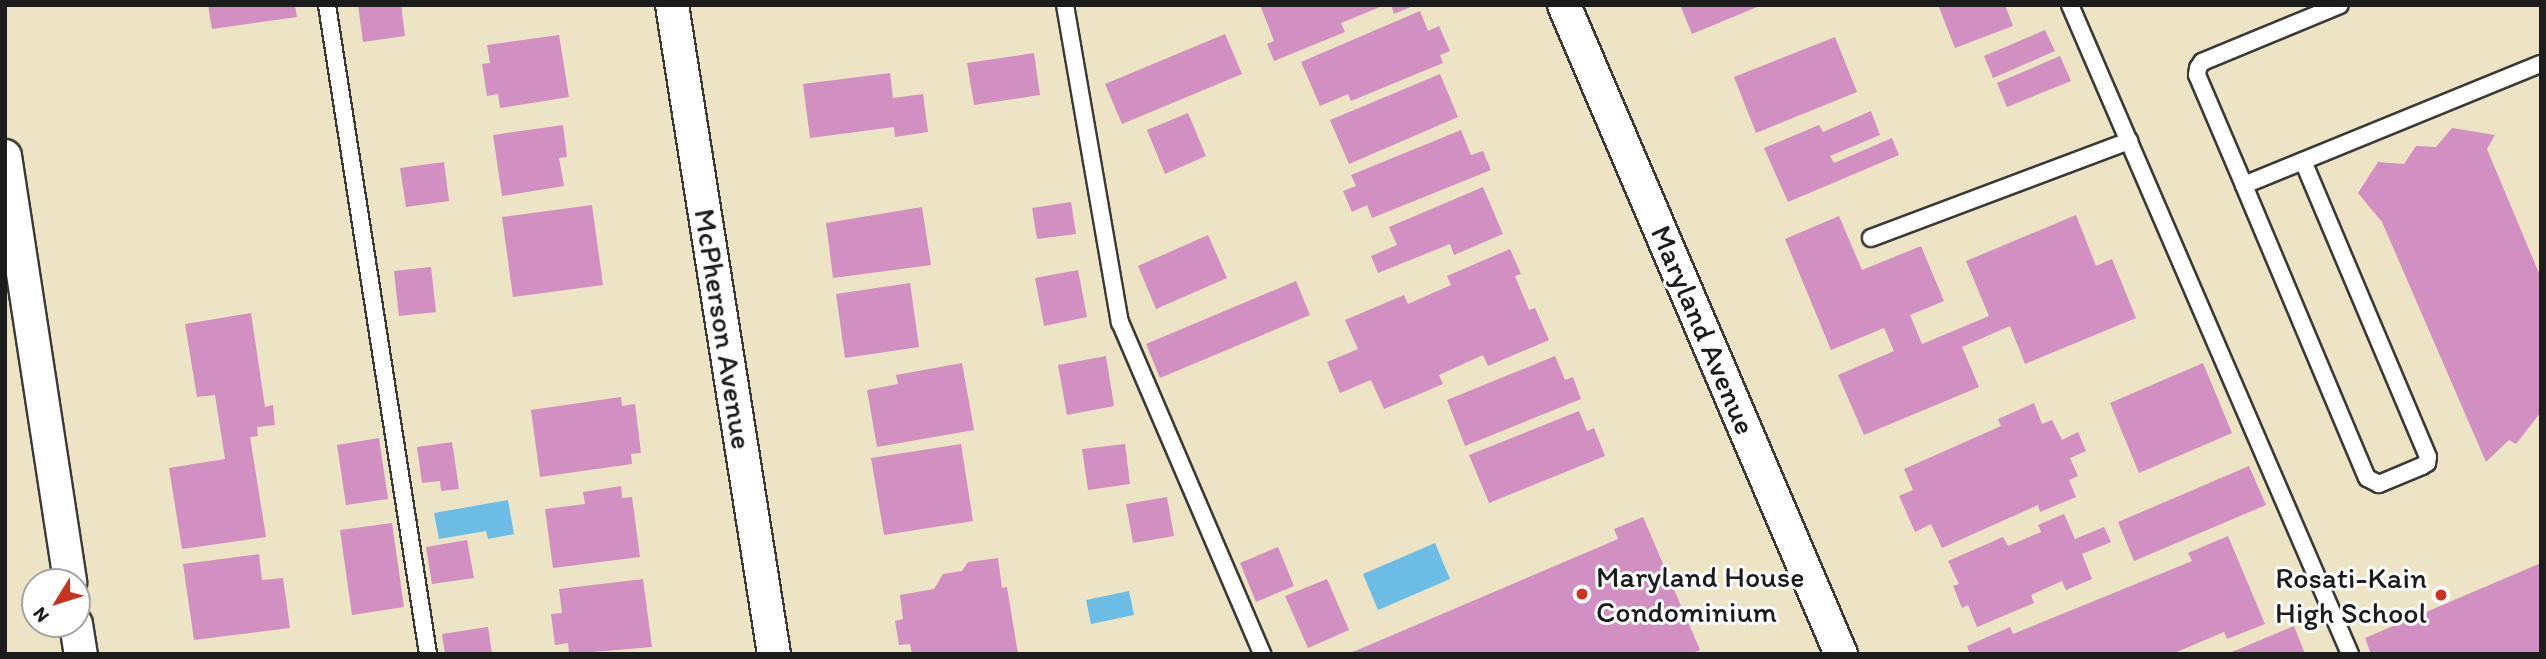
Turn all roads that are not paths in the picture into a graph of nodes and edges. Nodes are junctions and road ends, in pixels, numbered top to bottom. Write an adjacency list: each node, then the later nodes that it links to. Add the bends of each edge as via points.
1 (327, 5): 14 (lane)
2 (672, 5): 15 (street, McPherson Avenue)
3 (1065, 5): 16 (lane, via 1120,322)
4 (1564, 5): 17 (street, Maryland Avenue)
5 (2070, 5): 8 (lane)
6 (2340, 5): 11 (lane, via 2202,62 2198,68)
7 (2541, 64): 10 (lane)
8 (2129, 141): 12 (lane); 18 (lane)
9 (5, 156): 13 (street)
10 (2303, 161): 11 (lane); 11 (lane, via 2428,457 2422,466 2389,480 2379,484 2367,478)
11 (2244, 185)
12 (1871, 238)
13 (68, 568)
14 (428, 654)
15 (774, 654)
16 (1262, 654)
17 (1842, 654)
18 (2350, 654)

